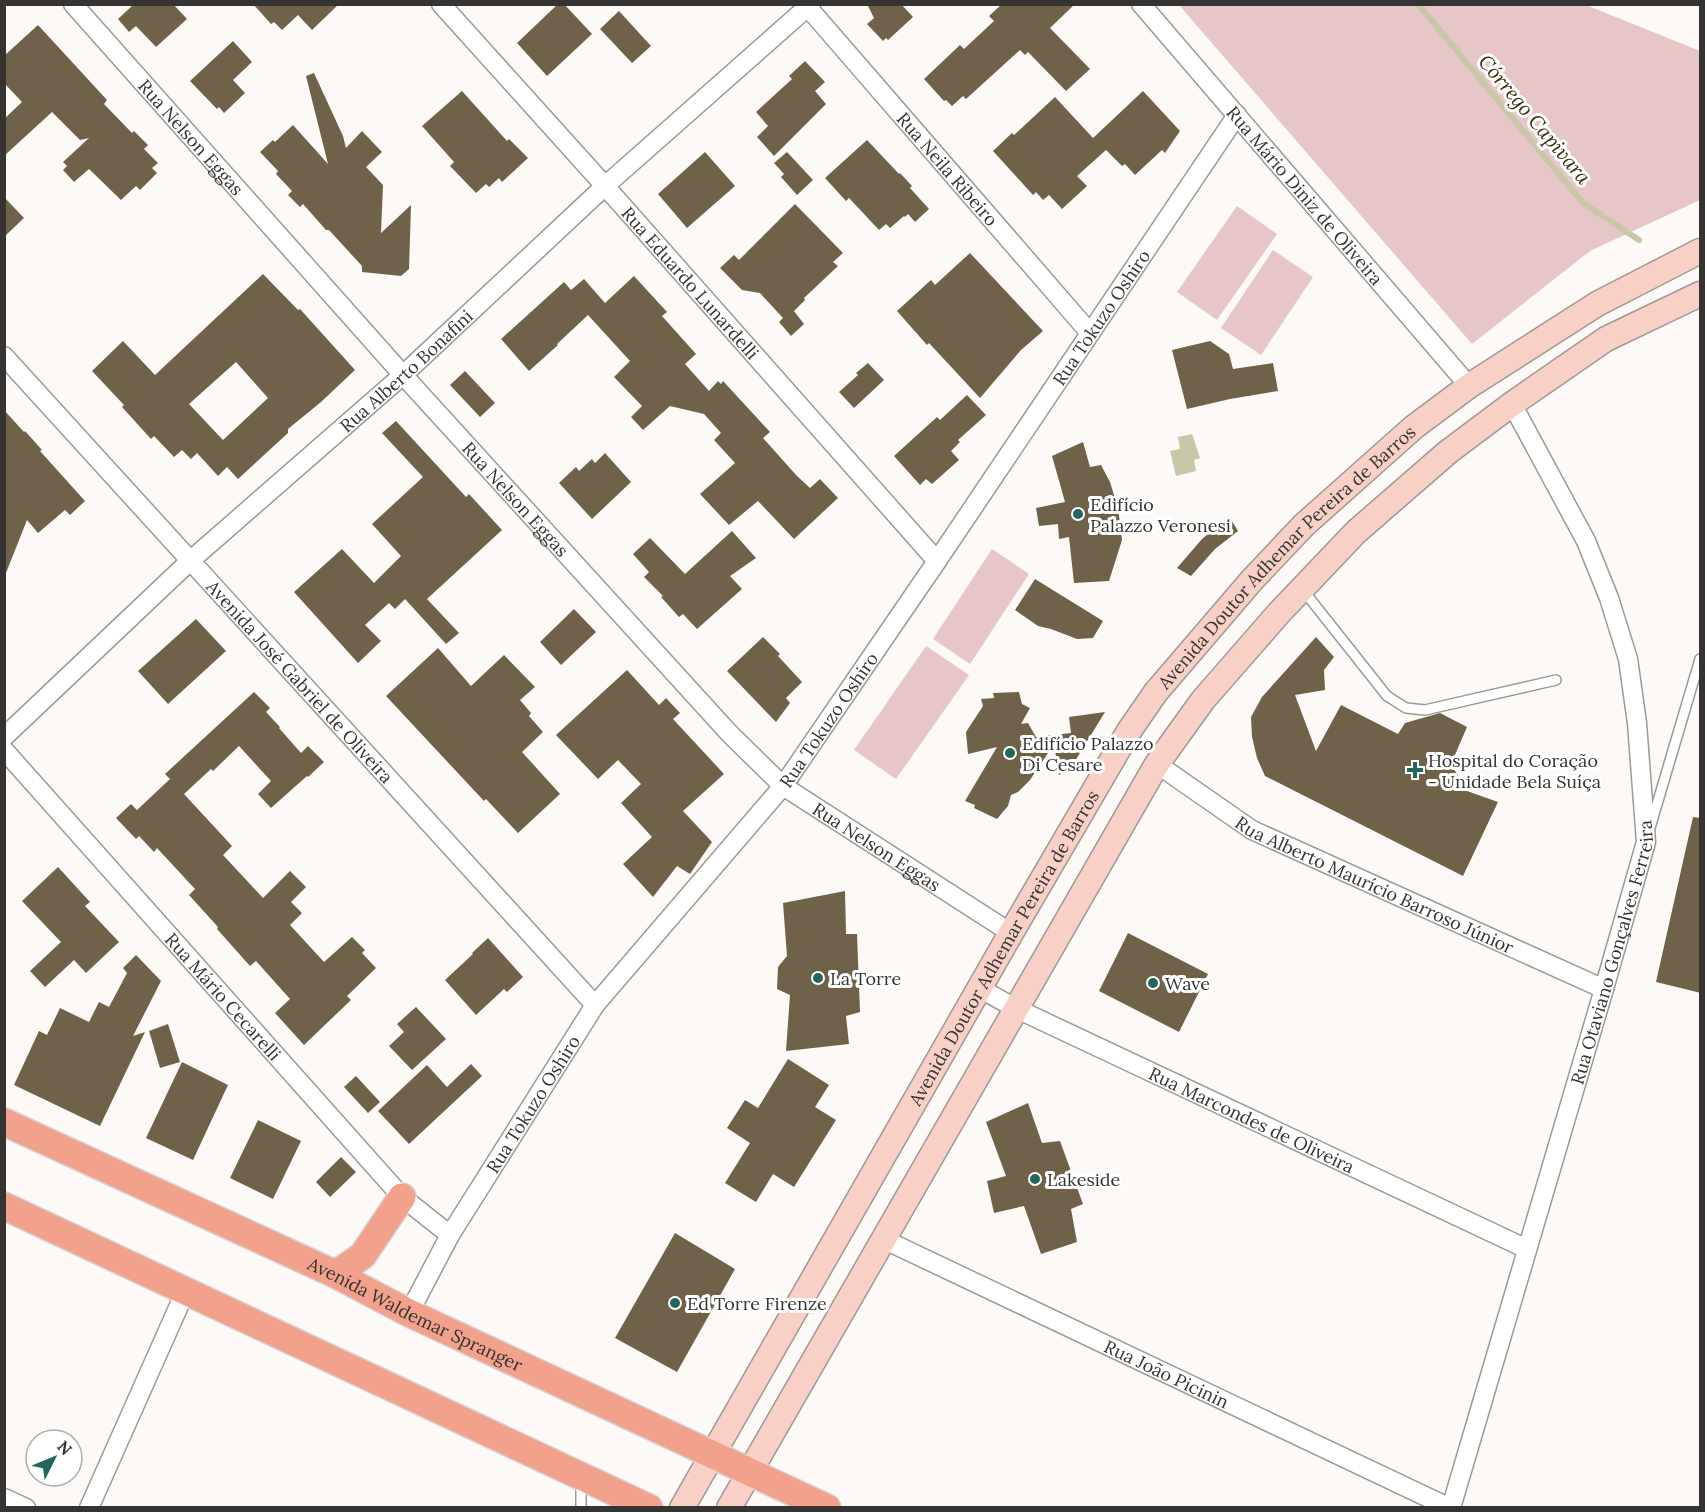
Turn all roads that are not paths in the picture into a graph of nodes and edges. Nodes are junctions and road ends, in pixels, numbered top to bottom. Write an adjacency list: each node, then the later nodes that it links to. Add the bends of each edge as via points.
1 (74, 4): 11 (street, Rua Nelson Eggas)
2 (441, 4): 6 (street, Rua Eduardo Lunardelli)
3 (1141, 4): 5 (street, Rua Mário Diniz de Oliveira)
4 (808, 5): 6 (street, Rua Alberto Bonafini); 9 (street, Rua Neila Ribeiro)
5 (1237, 115): 9 (street, Rua Tokuzo Oshiro); 12 (street, Rua Mário Diniz de Oliveira)
6 (605, 186): 11 (street, Rua Alberto Bonafini); 15 (street, Rua Eduardo Lunardelli)
7 (1701, 251): 12 (street, Avenida Doutor Adhemar Pereira de Barros, via 1598,304)
8 (1701, 294): 13 (street, Avenida Doutor Adhemar Pereira de Barros, via 1606,339)
9 (1090, 333): 15 (street, Rua Tokuzo Oshiro)
10 (4, 356): 14 (street, Avenida José Gabriel de Oliveira)
11 (403, 375): 14 (street, Rua Alberto Bonafini); 22 (street, Rua Nelson Eggas, via 729,733)
12 (1469, 386): 24 (street, Avenida Doutor Adhemar Pereira de Barros, via 1414,427 1304,525 1191,650 1130,731)
13 (1512, 404): 16 (street, Avenida Doutor Adhemar Pereira de Barros, via 1448,452 1356,532); 23 (street, Rua Otaviano Gonçalves Ferreira, via 1586,541 1628,659)
14 (191, 560): 19 (street, Rua Alberto Bonafini); 27 (street, Avenida José Gabriel de Oliveira)
15 (938, 561): 22 (street, Rua Tokuzo Oshiro)
16 (1302, 588): 18 (lane, via 1387,696 1406,708 1425,710); 21 (street, Avenida Doutor Adhemar Pereira de Barros, via 1203,700)
17 (1701, 659): 23 (lane)
18 (1556, 680)
19 (4, 737)
20 (4, 750): 30 (street, Rua Mário Cecarelli)
21 (1157, 764): 26 (street, Rua Alberto Maurício Barroso Júnior, via 1252,830); 28 (street, Avenida Doutor Adhemar Pereira de Barros)
22 (783, 786): 24 (street, Rua Nelson Eggas); 27 (street, Rua Tokuzo Oshiro)
23 (1646, 842): 26 (street, Rua Otaviano Gonçalves Ferreira)
24 (1011, 933): 25 (street, Avenida Doutor Adhemar Pereira de Barros)
25 (979, 988): 28 (street, Rua Marcondes de Oliveira); 38 (street, Avenida Doutor Adhemar Pereira de Barros)
26 (1604, 990): 34 (street, Rua Otaviano Gonçalves Ferreira)
27 (595, 1005): 32 (street, Rua Tokuzo Oshiro)
28 (1015, 1008): 33 (street, Avenida Doutor Adhemar Pereira de Barros); 34 (street, Rua Marcondes de Oliveira)
29 (4, 1122): 35 (main road, Avenida Waldemar Spranger)
30 (402, 1197): 32 (street, Rua Mário Cecarelli); 35 (main road, via 363,1255)
31 (4, 1206): 36 (main road)
32 (450, 1235): 37 (street, Rua Tokuzo Oshiro)
33 (883, 1239): 39 (street, Avenida Doutor Adhemar Pereira de Barros); 49 (street, Rua João Picinin)
34 (1527, 1249): 49 (street, Rua Otaviano Gonçalves Ferreira)
35 (335, 1274): 37 (main road, Avenida Waldemar Spranger)
36 (186, 1290): 40 (main road); 43 (street)
37 (409, 1313): 38 (main road, Avenida Waldemar Spranger)
38 (713, 1453): 39 (main road, Avenida Waldemar Spranger); 46 (street, Avenida Doutor Adhemar Pereira de Barros)
39 (749, 1471): 47 (street, Avenida Doutor Adhemar Pereira de Barros); 48 (main road, Avenida Waldemar Spranger)
40 (581, 1476): 44 (lane); 45 (main road)
41 (4, 1498): 42 (street)
42 (26, 1508)
43 (89, 1508)
44 (581, 1508)
45 (649, 1508)
46 (682, 1508)
47 (729, 1508)
48 (827, 1508)
49 (1450, 1508)

